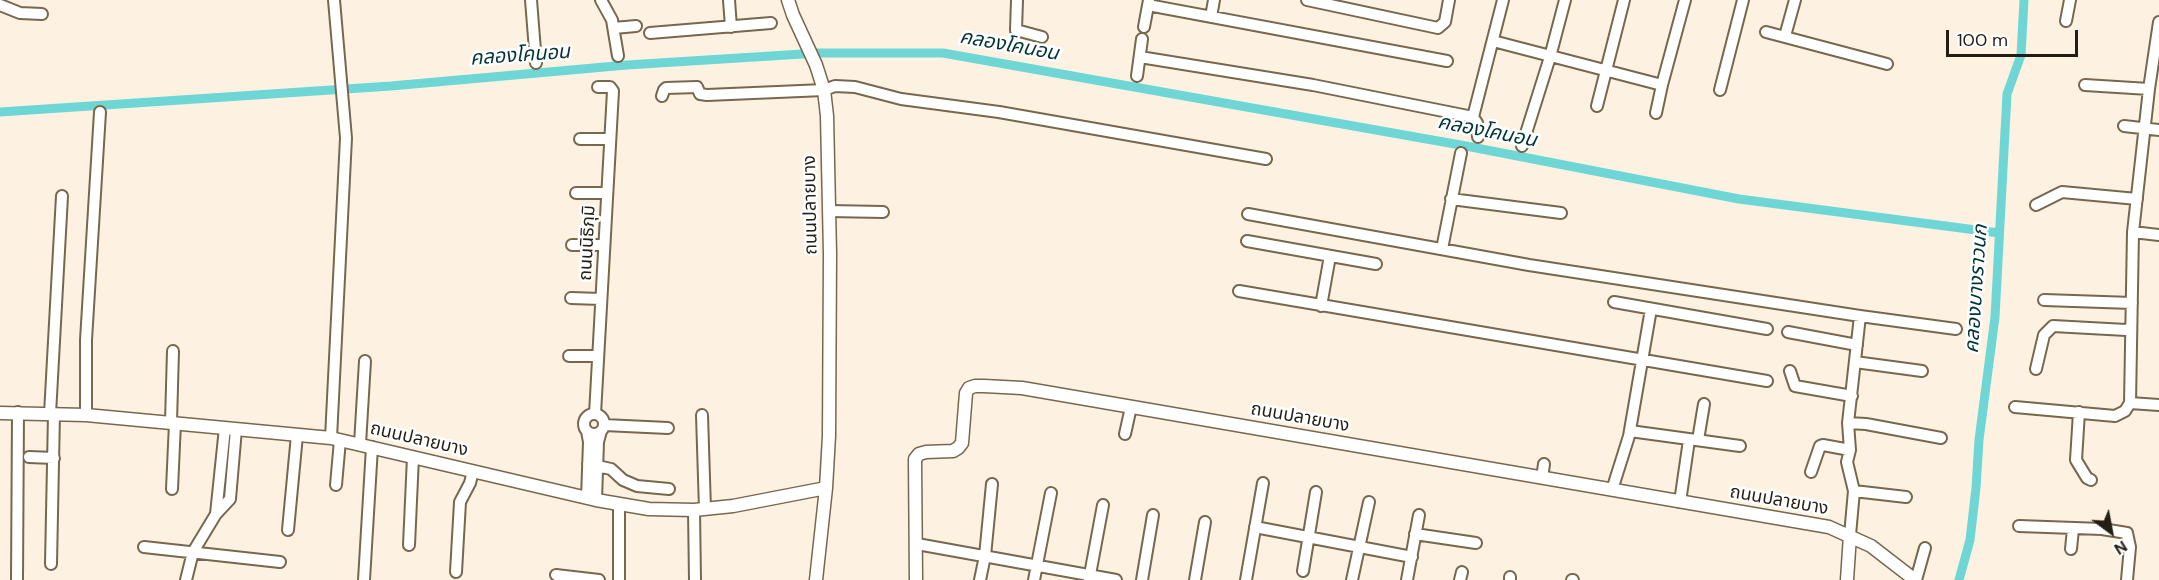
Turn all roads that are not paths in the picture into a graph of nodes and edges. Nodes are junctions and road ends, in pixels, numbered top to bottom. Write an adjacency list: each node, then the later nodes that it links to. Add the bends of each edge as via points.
1 (334, 0): 127 (street, via 346,138)
2 (531, 0): 38 (street)
3 (601, 0): 27 (street)
4 (729, 0): 25 (street)
5 (788, 0): 46 (street, ถนนปลายบาง)
6 (1017, 0): 31 (street, via 1016,30)
7 (1214, 0): 20 (street)
8 (1307, 0): 9 (street, via 1438,28 1445,22)
9 (1449, 0)
10 (1503, 0): 33 (street)
11 (1565, 0): 36 (street)
12 (1624, 0): 40 (street)
13 (1684, 0): 42 (street)
14 (1743, 0): 47 (street)
15 (1795, 0): 30 (street)
16 (2070, 0): 21 (street)
17 (1149, 2): 20 (street); 26 (street)
18 (0, 5): 19 (street, via 20,13)
19 (42, 14)
20 (1211, 17): 37 (street)
21 (2066, 21)
22 (2159, 22): 45 (street)
23 (771, 23): 25 (street)
24 (636, 26): 27 (street)
25 (731, 27): 29 (street)
26 (1144, 27)
27 (614, 28): 34 (street)
28 (1766, 32): 30 (street)
29 (650, 33)
30 (1785, 36): 39 (street)
31 (1042, 37)
32 (1142, 39): 35 (street)
33 (1492, 41): 36 (street); 52 (street)
34 (618, 56)
35 (1140, 57): 41 (street); 52 (street, via 1313,85)
36 (1550, 57): 40 (street); 59 (street)
37 (1447, 61)
38 (536, 63)
39 (1887, 64)
40 (1606, 70): 42 (street); 49 (street)
41 (1137, 76)
42 (1662, 85): 51 (street)
43 (2085, 85): 45 (street)
44 (598, 87): 58 (street, ถนนนิธิภุมิ, via 610,87 613,91)
45 (2149, 89): 54 (street)
46 (824, 90): 48 (street, via 704,94 697,87 666,88); 61 (street, via 855,87 901,99 999,112); 68 (street, ถนนปลายบาง)
47 (1720, 90)
48 (662, 96)
49 (1597, 106)
50 (100, 112): 115 (street, via 86,340)
51 (1656, 113)
52 (1473, 117): 56 (street, via 1478,123)
53 (2124, 126): 54 (street)
54 (2145, 128): 55 (street); 66 (street)
55 (2159, 130)
56 (1478, 137)
57 (580, 139): 58 (street)
58 (610, 139): 63 (street, ถนนนิธิภุมิ)
59 (1522, 146)
60 (1461, 153): 65 (street)
61 (1266, 159)
62 (576, 193): 63 (street)
63 (607, 194): 76 (street, ถนนนิธิภุมิ)
64 (62, 196): 113 (street, via 52,336)
65 (1451, 199): 70 (street); 77 (street)
66 (2137, 199): 67 (street, via 2062,192); 72 (street)
67 (2037, 205)
68 (829, 211): 69 (street); 144 (street, ถนนปลายบาง)
69 (884, 212)
70 (1561, 213)
71 (1248, 214): 77 (street)
72 (2133, 232): 73 (street); 85 (street)
73 (2159, 235)
74 (1247, 241): 78 (street)
75 (572, 244): 76 (street)
76 (604, 245): 82 (street, ถนนนิธิภุมิ)
77 (1442, 249): 88 (street)
78 (1330, 256): 79 (street); 86 (street)
79 (1376, 264)
80 (1239, 291): 86 (street)
81 (571, 298): 82 (street)
82 (601, 299): 96 (street, ถนนนิธิภุมิ)
83 (2043, 300): 85 (street)
84 (1614, 302): 87 (street)
85 (2132, 303): 89 (street)
86 (1321, 306): 98 (street)
87 (1651, 309): 90 (street); 98 (street)
88 (1860, 316): 91 (street); 93 (street)
89 (2131, 328): 100 (street, via 2053,326 2044,335); 105 (street)
90 (1767, 329)
91 (1956, 329)
92 (1788, 332): 93 (street)
93 (1857, 345): 99 (street)
94 (173, 351): 117 (street)
95 (569, 356): 96 (street)
96 (598, 356): 114 (street, ถนนนิธิภุมิ)
97 (365, 361): 129 (street)
98 (1642, 361): 103 (street); 123 (street)
99 (1855, 362): 102 (street); 104 (street)
100 (2036, 369)
101 (1790, 371): 104 (street, via 1795,386)
102 (1922, 371)
103 (1767, 381)
104 (1852, 396): 118 (street)
105 (2130, 403): 107 (street); 111 (street, via 2115,416)
106 (1704, 404): 128 (street)
107 (2159, 405)
108 (1131, 407): 124 (street); 139 (street, ถนนปลายบาง); 169 (street, ถนนปลายบาง, via 1022,388 969,388 962,443 953,451 926,452 915,459)
109 (2014, 407): 111 (street)
110 (18, 412): 112 (street, ถนนปลายบาง); 113 (street, ถนนปลายบาง); 185 (street)
111 (2079, 412): 140 (street, via 2076,460)
112 (0, 413)
113 (52, 414): 115 (street, ถนนปลายบาง); 134 (street)
114 (595, 414): 120 (street, via 602,417); 122 (street, via 585,420)
115 (86, 415): 117 (street, ถนนปลายบาง)
116 (702, 416): 157 (street)
117 (173, 422): 119 (street, ถนนปลายบาง); 145 (street)
118 (1848, 423): 126 (street); 131 (street)
119 (230, 428): 125 (street, ถนนปลายบาง); 175 (street, via 230,499)
120 (603, 428): 121 (street); 122 (street, via 594,434); 135 (street)
121 (668, 428)
122 (587, 431): 135 (street)
123 (1630, 431): 128 (street); 147 (street)
124 (1125, 434)
125 (297, 435): 127 (street, ถนนปลายบาง); 164 (street)
126 (1941, 438)
127 (336, 439): 129 (street, ถนนปลายบาง); 143 (street)
128 (1693, 440): 130 (street); 154 (street)
129 (366, 446): 133 (street, ถนนปลายบาง); 187 (street)
130 (1740, 446)
131 (1850, 450): 138 (street, via 1820,446); 148 (street, via 1847,462)
132 (29, 457): 134 (street)
133 (413, 457): 137 (street, ถนนปลายบาง); 170 (street)
134 (54, 458): 179 (street)
135 (592, 464): 146 (street, via 611,469 629,484); 152 (street)
136 (1544, 464): 139 (street)
137 (473, 471): 152 (street, ถนนปลายบาง); 182 (street, via 460,502)
138 (1810, 472)
139 (1542, 478): 147 (street, ถนนปลายบาง)
140 (2091, 480)
141 (1263, 483): 162 (street)
142 (992, 484): 176 (street)
143 (336, 485)
144 (826, 488): 157 (street, ถนนปลายบาง, via 743,505); 191 (street, ถนนปลายบาง)
145 (172, 489)
146 (669, 489)
147 (1612, 490): 154 (street, ถนนปลายบาง)
148 (1854, 491): 151 (street); 166 (street)
149 (1316, 492): 167 (street)
150 (1051, 493): 180 (street)
151 (1906, 497)
152 (591, 499): 155 (street, ถนนปลายบาง)
153 (1369, 502): 172 (street)
154 (1680, 502): 166 (street, ถนนปลายบาง, via 1829,527)
155 (619, 504): 157 (street, ถนนปลายบาง, via 649,509); 189 (street)
156 (1103, 505): 184 (street)
157 (700, 509): 190 (street)
158 (1153, 514): 196 (street)
159 (1419, 515): 165 (street)
160 (1205, 522): 197 (street)
161 (2019, 526): 163 (street)
162 (1255, 527): 167 (street); 198 (street)
163 (2073, 529): 174 (street); 203 (street, via 2127,533)
164 (288, 530)
165 (1415, 534): 168 (street); 177 (street)
166 (1850, 535): 201 (street); 202 (street, ถนนปลายบาง)
167 (1308, 537): 172 (street); 181 (street)
168 (1476, 543)
169 (917, 544): 176 (street); 192 (street, ถนนปลายบาง)
170 (409, 545)
171 (144, 546): 175 (street)
172 (1359, 547): 177 (street); 199 (street)
173 (1925, 548): 202 (street)
174 (2071, 549)
175 (193, 552): 178 (street); 186 (street)
176 (985, 556): 180 (street); 193 (street)
177 (1412, 557): 200 (street)
178 (280, 562)
179 (51, 564)
180 (1037, 566): 184 (street); 194 (street)
181 (1303, 571)
182 (456, 572)
183 (556, 575): 188 (street)
184 (1090, 578): 195 (street)
185 (17, 580)
186 (186, 580)
187 (364, 580)
188 (599, 580)
189 (619, 580)
190 (695, 580)
191 (816, 580)
192 (916, 580)
193 (980, 580)
194 (1034, 580)
195 (1116, 580)
196 (1142, 580)
197 (1195, 580)
198 (1246, 580)
199 (1352, 580)
200 (1407, 580)
201 (1847, 580)
202 (1916, 580)
203 (2127, 580)

